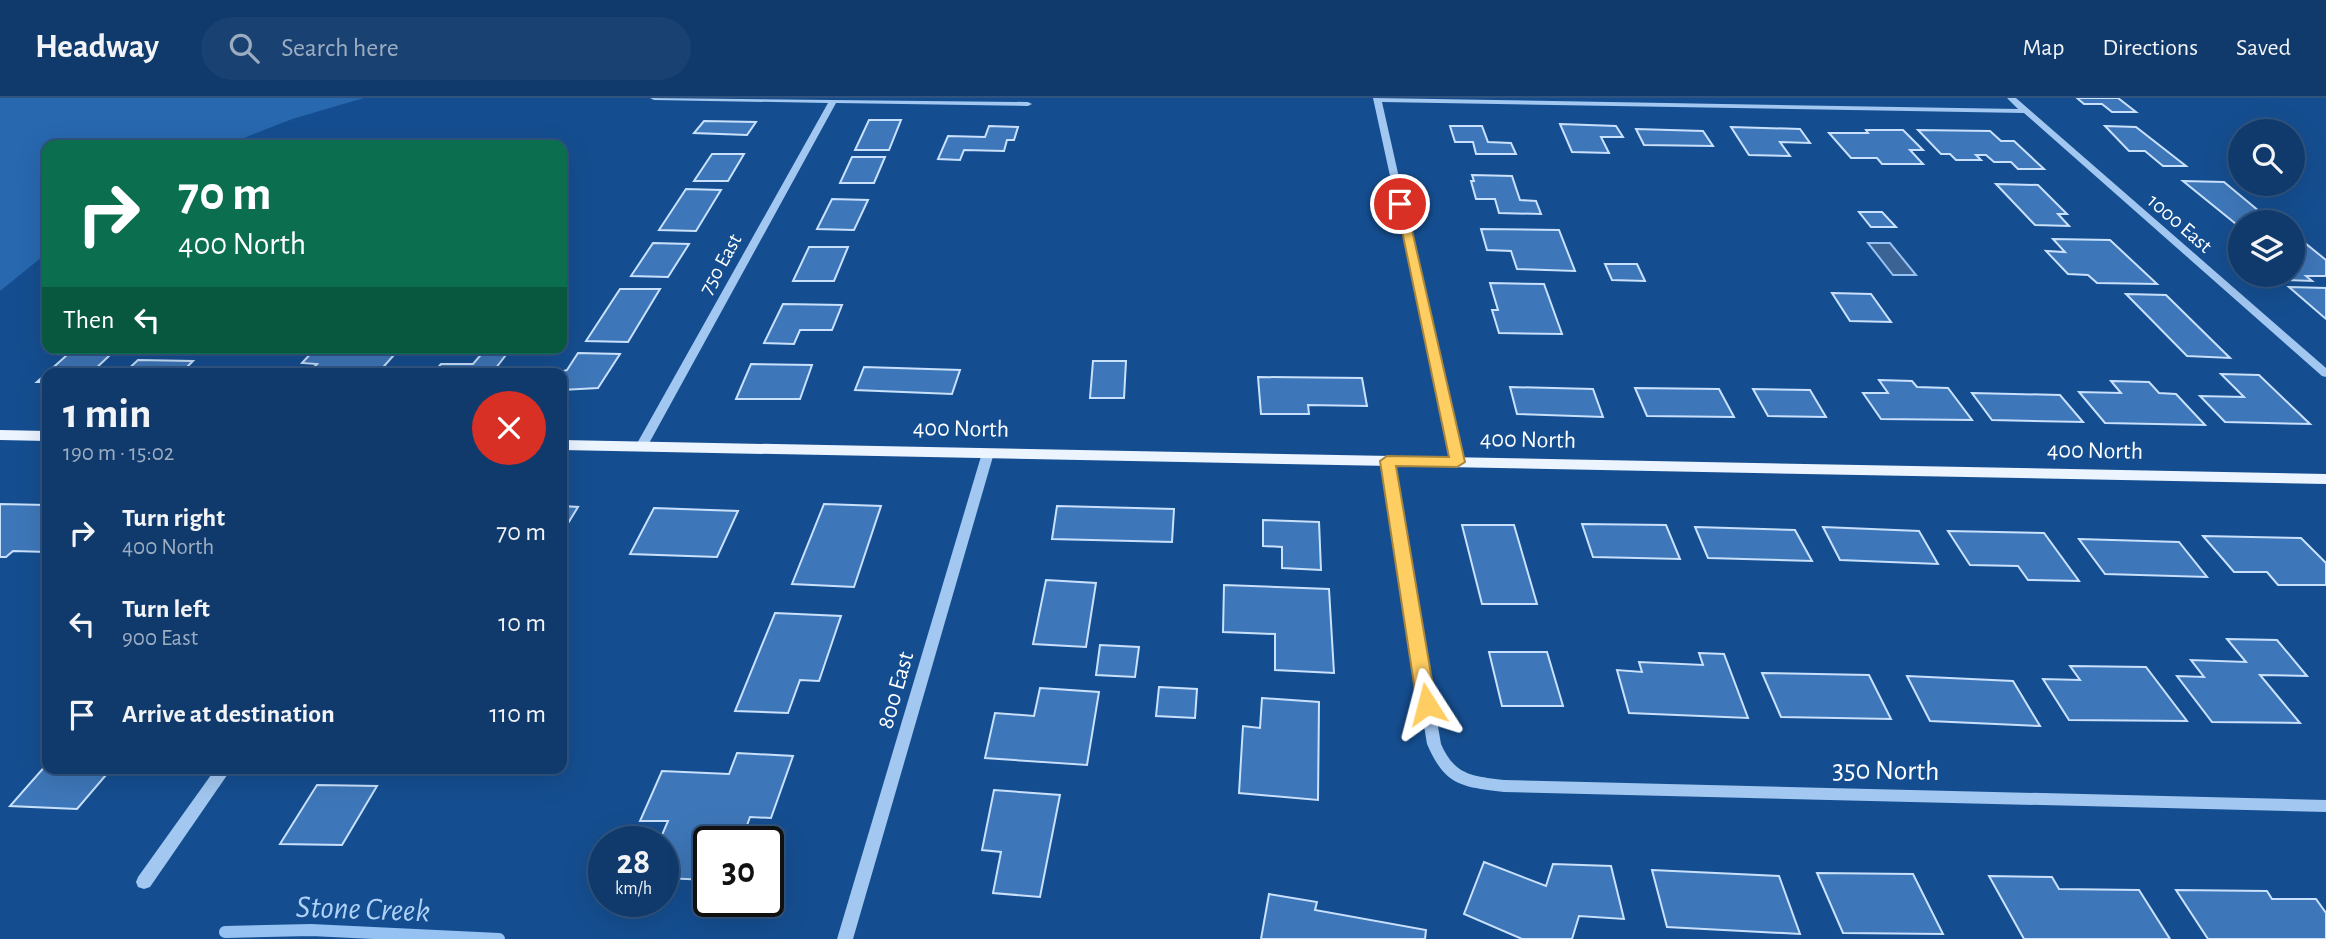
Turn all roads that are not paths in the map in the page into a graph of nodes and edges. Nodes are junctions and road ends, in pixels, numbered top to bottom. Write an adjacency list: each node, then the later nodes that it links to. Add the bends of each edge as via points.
1 (654, 98): 4 (street)
2 (2011, 98): 6 (street, 1000 East)
3 (1377, 99): 6 (street); 14 (street)
4 (833, 101): 5 (street); 11 (street, 750 East)
5 (1028, 104)
6 (2026, 111): 7 (street, 1000 East)
7 (2326, 374)
8 (0, 435): 9 (main road)
9 (42, 436)
10 (567, 445): 11 (main road, 400 North)
11 (641, 447): 12 (main road, 400 North)
12 (988, 453): 13 (main road, 400 North); 19 (street, 800 East)
13 (1387, 461): 14 (main road, 400 North); 17 (street, 350 North, via 1431,730 1447,771 1464,779 1504,786)
14 (1457, 462): 15 (main road, 400 North)
15 (2326, 480)
16 (221, 774): 18 (street)
17 (2326, 806)
18 (144, 881)
19 (845, 939)

